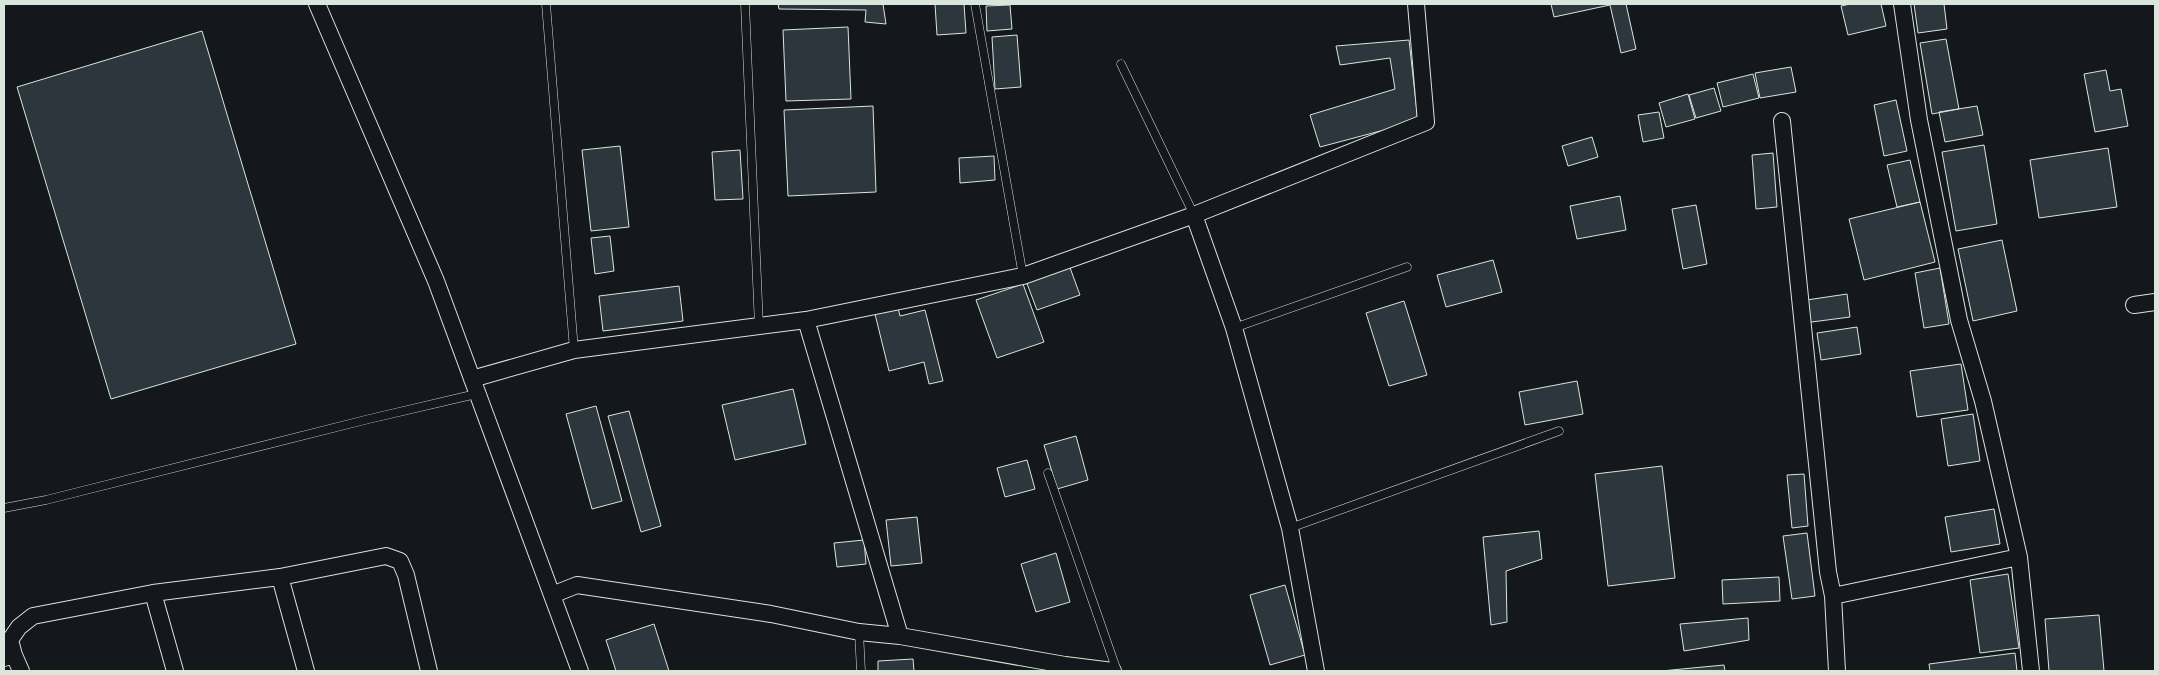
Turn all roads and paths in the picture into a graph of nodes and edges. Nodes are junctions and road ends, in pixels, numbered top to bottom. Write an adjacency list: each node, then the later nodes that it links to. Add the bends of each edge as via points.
1 (317, 4): 18 (street, via 436,282)
2 (546, 4): 17 (lane)
3 (746, 4): 15 (lane)
4 (976, 4): 11 (lane)
5 (1416, 4): 9 (street, via 1426,122)
6 (1902, 4): 23 (street, via 1919,120 1959,320 1983,401)
7 (1122, 64): 9 (lane)
8 (1782, 121): 27 (street, via 1810,411)
9 (1194, 215): 11 (street); 16 (street)
10 (1407, 267): 16 (lane)
11 (1023, 276): 14 (street)
12 (2155, 302): 13 (street)
13 (2134, 305)
14 (806, 320): 15 (street); 29 (street)
15 (759, 326): 17 (street)
16 (1234, 328): 22 (street)
17 (574, 350): 18 (street)
18 (474, 387): 21 (lane, via 368,418); 26 (street)
19 (1559, 432): 22 (lane)
20 (1048, 473): 39 (lane)
21 (4, 508)
22 (1290, 528): 40 (street)
23 (2019, 557): 27 (street); 42 (street)
24 (280, 577): 25 (street); 34 (street); 35 (street, via 386,556 400,561)
25 (153, 593): 30 (street, via 33,616 10,640); 33 (street)
26 (552, 595): 28 (street, via 577,584 771,614); 36 (street)
27 (1833, 596): 41 (street)
28 (859, 632): 29 (street); 37 (lane)
29 (900, 636): 31 (street)
30 (9, 657): 32 (street)
31 (1065, 668): 38 (street)
32 (21, 671)
33 (175, 671)
34 (306, 671)
35 (430, 671)
36 (580, 671)
37 (860, 671)
38 (1113, 671)
39 (1117, 671)
40 (1316, 671)
41 (1837, 671)
42 (2031, 671)

